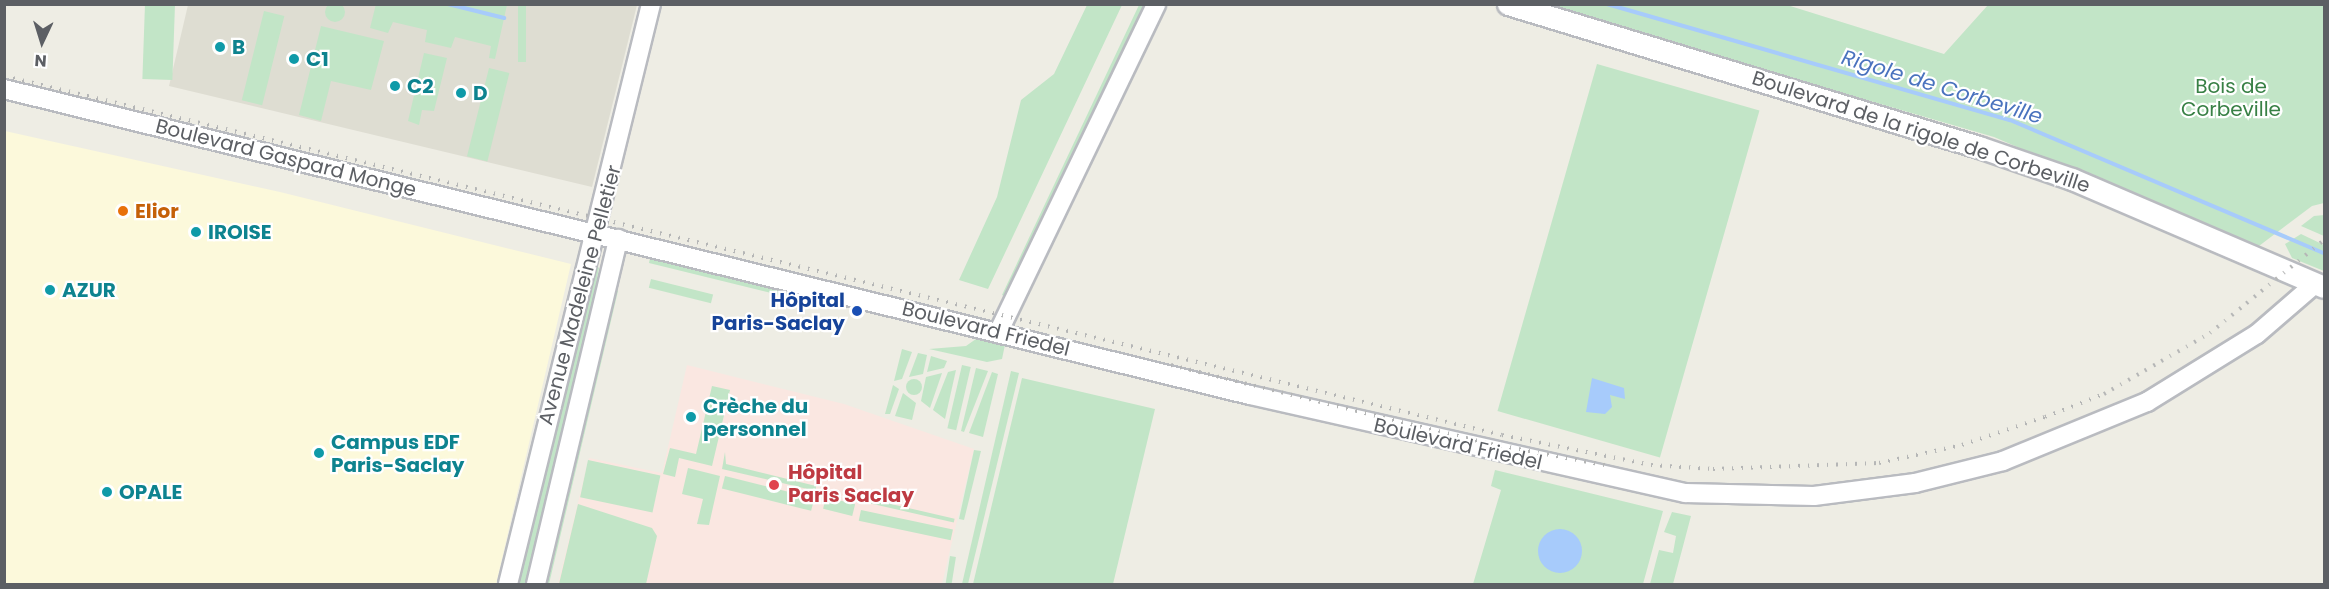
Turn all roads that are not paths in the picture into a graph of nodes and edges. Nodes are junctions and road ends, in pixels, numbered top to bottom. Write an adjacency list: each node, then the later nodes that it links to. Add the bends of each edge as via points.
1 (651, 4): 6 (street, Avenue Madeleine Pelletier)
2 (1156, 4): 9 (street)
3 (1508, 4): 8 (main road, Boulevard de la rigole de Corbeville, via 1995,152)
4 (4, 89): 5 (street, Boulevard Gaspard Monge)
5 (568, 226): 6 (street, Boulevard Friedel)
6 (597, 233): 7 (street, Boulevard Friedel); 10 (street, Avenue Madeleine Pelletier, via 587,250)
7 (618, 239): 9 (street, Boulevard Friedel); 11 (street, Avenue Madeleine Pelletier)
8 (2320, 285): 9 (street, Boulevard Friedel, via 2214,363 2079,434 1915,483 1814,496 1713,495 1640,486)
9 (998, 333)
10 (508, 585)
11 (536, 585)

